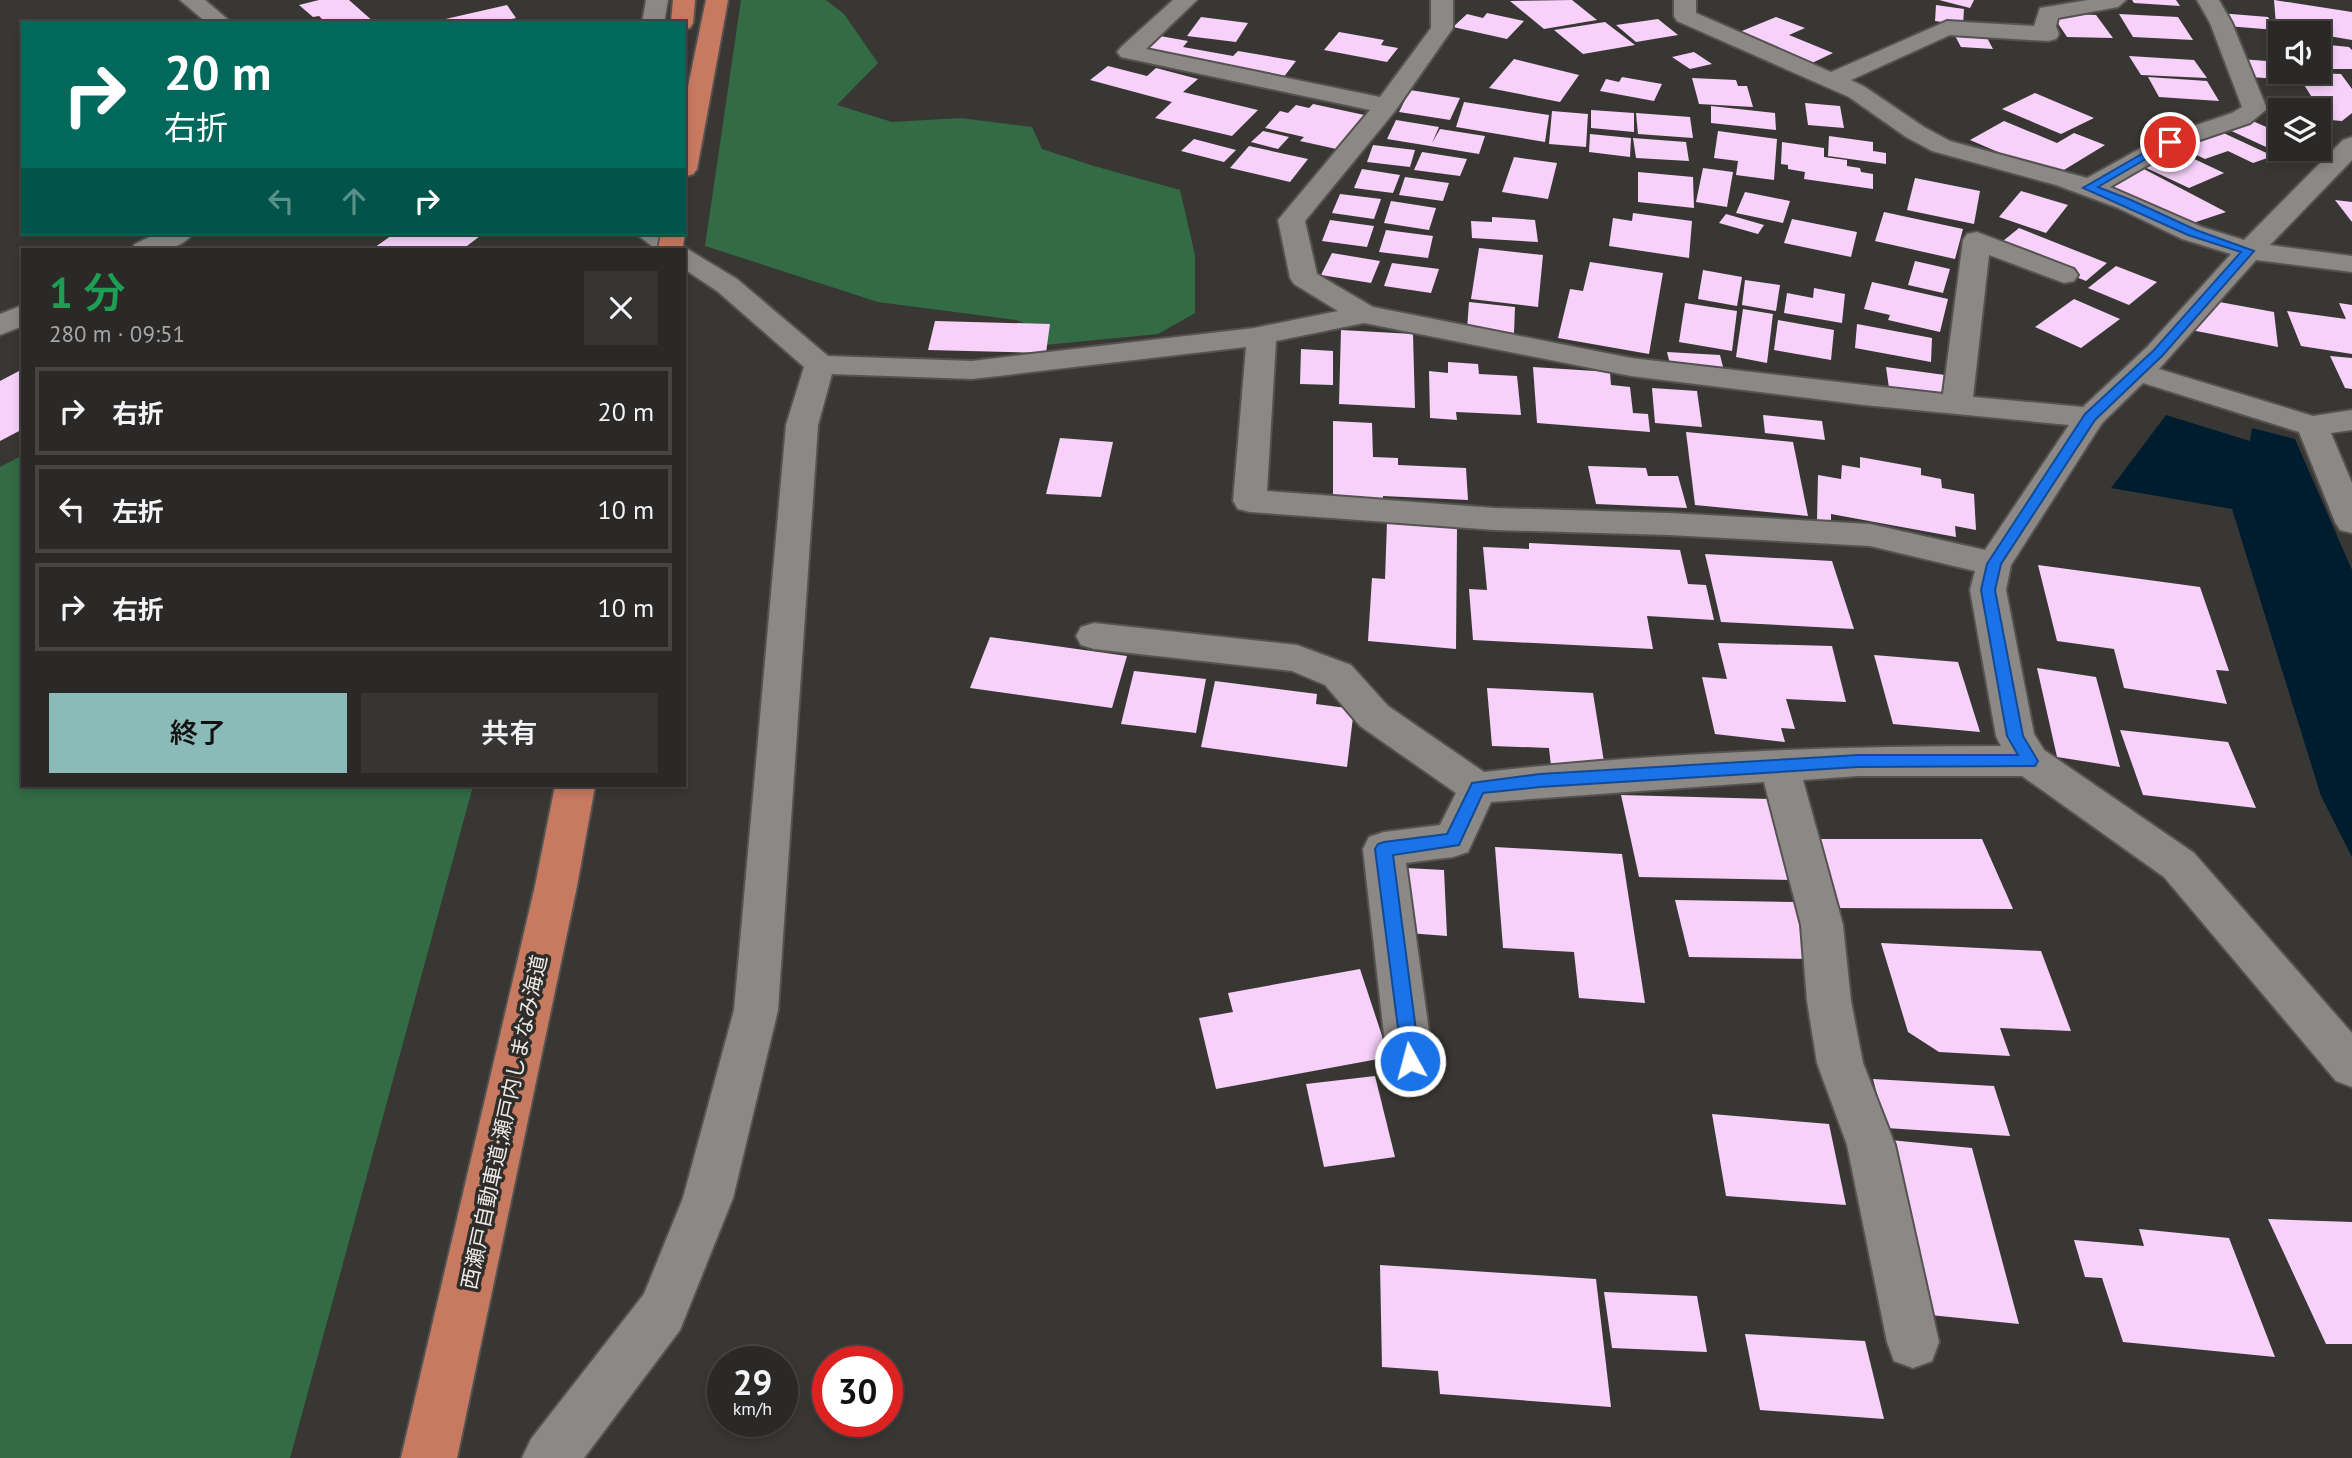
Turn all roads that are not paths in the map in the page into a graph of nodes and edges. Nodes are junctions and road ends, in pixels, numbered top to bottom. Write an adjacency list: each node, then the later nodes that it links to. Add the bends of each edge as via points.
1 (191, 0): 10 (street)
2 (657, 0): 11 (street)
3 (684, 0): 12 (highway)
4 (717, 0): 16 (highway)
5 (1186, 0): 14 (street, via 1129,52)
6 (1442, 0): 14 (street, via 1442,28)
7 (1685, 0): 13 (street, via 1685,16)
8 (2115, 0): 13 (street, via 2109,5 2048,13 2045,26 2049,34 1947,28)
9 (2208, 0): 17 (street, via 2255,109 2170,142)
10 (218, 21)
11 (653, 21)
12 (682, 21)
13 (1832, 80): 17 (street, via 1941,146)
14 (1386, 106): 26 (street, via 1291,220 1304,278)
15 (2352, 145): 22 (street)
16 (686, 159)
17 (2089, 188): 22 (street, via 2192,233)
18 (174, 235): 20 (street)
19 (652, 235): 21 (street)
20 (149, 248)
21 (669, 248)
22 (2249, 251): 24 (street); 31 (street)
23 (686, 258): 30 (street, via 727,285)
24 (2352, 264)
25 (2064, 275): 32 (street, via 1977,240)
26 (1364, 314): 29 (street); 32 (street, via 1631,367)
27 (21, 315): 28 (street)
28 (0, 326)
29 (1262, 335): 30 (street, via 972,370); 37 (street, via 1250,501 1495,519 1870,536)
30 (820, 365): 47 (street, via 802,425 757,1010 708,1198 662,1312)
31 (2138, 372): 33 (street); 35 (street)
32 (1956, 405): 33 (street)
33 (2090, 417): 37 (street)
34 (2352, 420): 35 (street)
35 (2312, 426): 36 (street)
36 (2352, 523)
37 (1994, 564): 39 (street, via 1988,590 2015,736)
38 (1094, 636): 42 (street, via 1297,658 1338,676 1374,716)
39 (2030, 761): 40 (street); 44 (street, via 2179,865)
40 (1780, 766): 42 (street); 45 (street, via 1822,925 1840,1063 1871,1145)
41 (575, 787): 46 (highway, 西瀬戸自動車道;瀬戸内しまなみ海道)
42 (1478, 788): 43 (street, via 1453,840 1384,849)
43 (1410, 1061)
44 (2352, 1066)
45 (1913, 1342)
46 (429, 1458)
47 (550, 1458)

